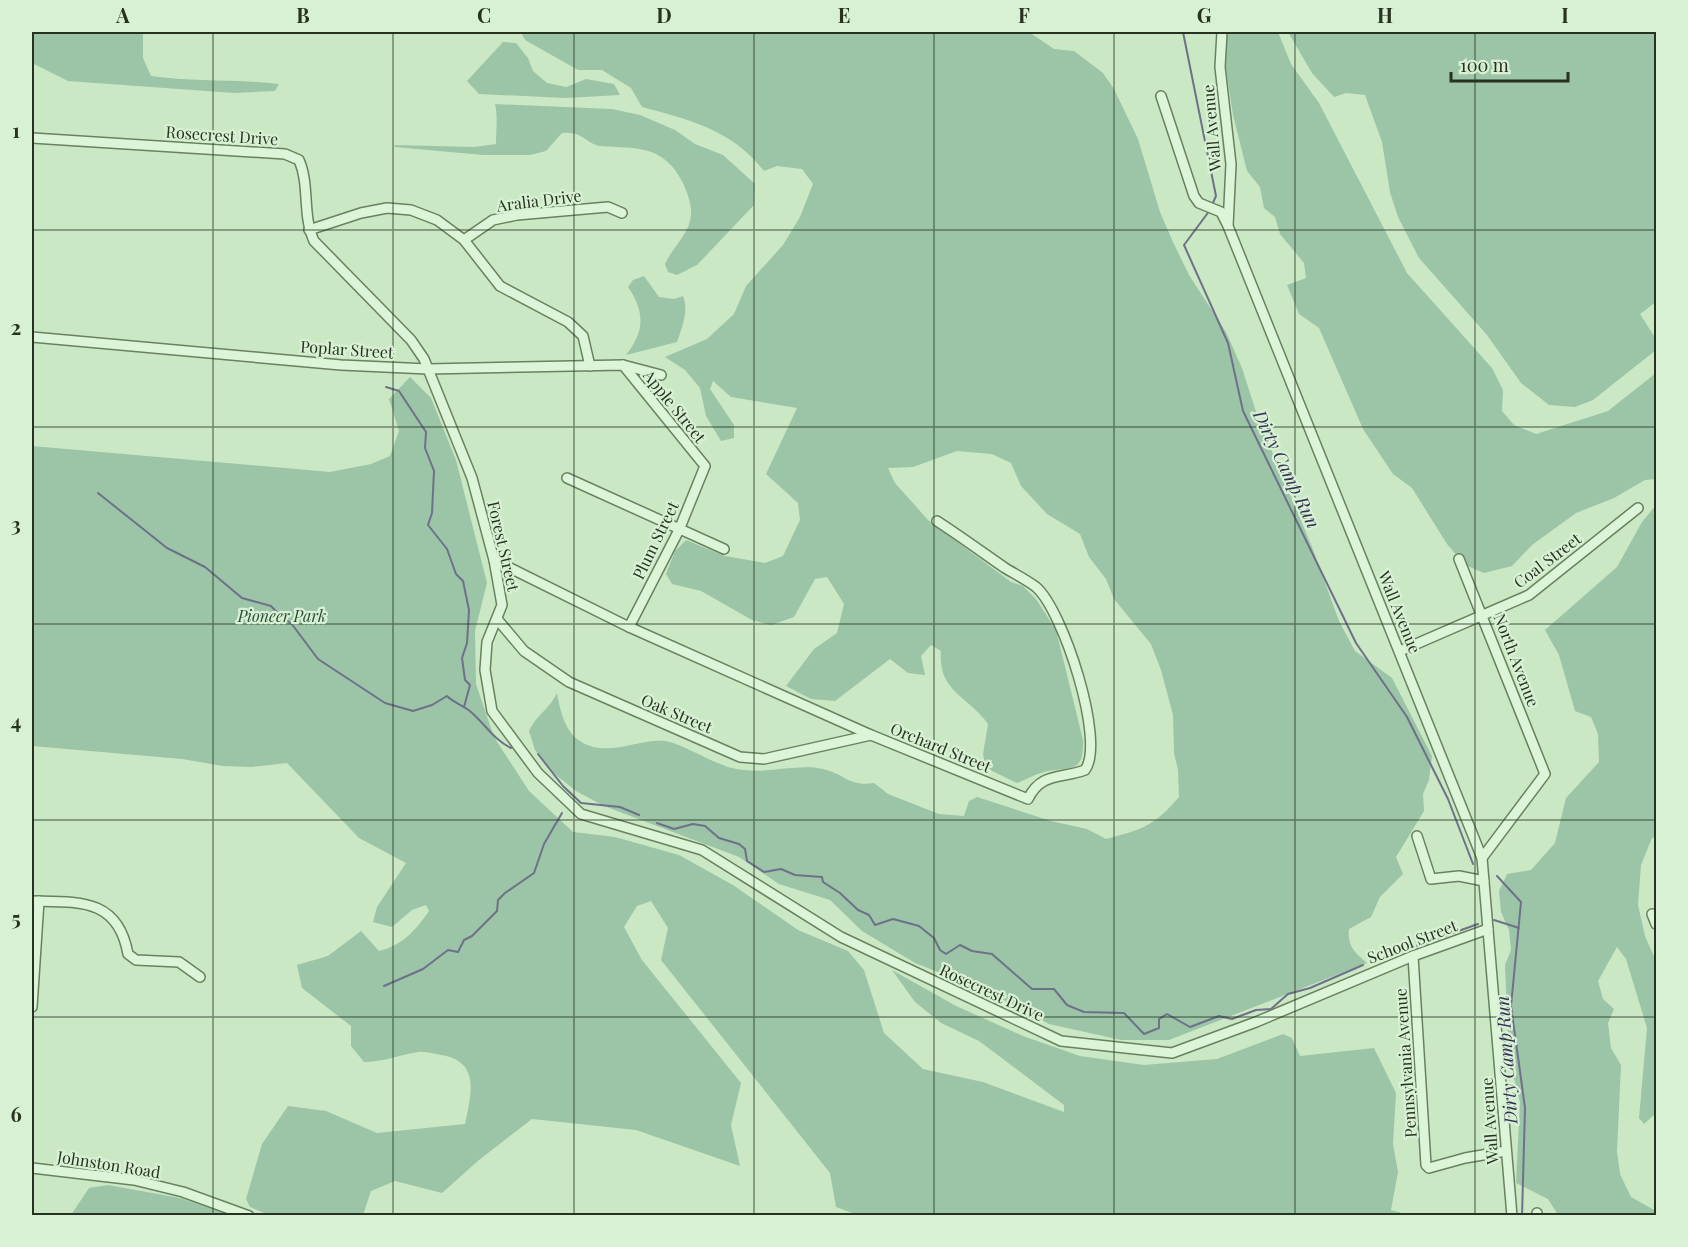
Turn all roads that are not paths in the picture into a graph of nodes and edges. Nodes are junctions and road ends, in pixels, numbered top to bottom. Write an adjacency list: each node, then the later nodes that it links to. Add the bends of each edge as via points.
1 (1222, 32): 5 (street, Wall Avenue, via 1220,67 1231,164)
2 (1161, 96): 5 (street, via 1194,196 1199,203 1221,212)
3 (32, 138): 6 (street, Rosecrest Drive, via 285,154 299,160 303,170)
4 (622, 213): 7 (street, Aralia Drive, via 608,207 517,215 493,220)
5 (1228, 226): 24 (street, Wall Avenue)
6 (309, 230): 7 (street, via 387,208 411,210 437,220); 11 (street, via 314,241 411,340)
7 (464, 240): 10 (street, via 500,286 568,322 583,336)
8 (32, 337): 11 (street, Poplar Street, via 340,365)
9 (622, 365): 10 (street, Poplar Street); 12 (street, Poplar Street); 13 (street, Apple Street)
10 (590, 366): 11 (street, Poplar Street)
11 (428, 369): 20 (street, Forest Street, via 472,478)
12 (661, 375)
13 (705, 465): 17 (street, Plum Street)
14 (567, 478): 17 (street)
15 (1638, 508): 21 (street, Coal Street, via 1529,595)
16 (937, 520): 25 (street, Orchard Street, via 1036,587 1050,602 1085,704 1091,762 1085,770 1045,779 1034,787 1028,799)
17 (679, 530): 18 (street); 23 (street, Plum Street)
18 (724, 549)
19 (1458, 559): 21 (street, North Avenue)
20 (494, 560): 22 (street, Forest Street, via 502,604); 23 (street, Orchard Street)
21 (1483, 616): 24 (street, Coal Street); 28 (street, North Avenue, via 1545,774)
22 (497, 619): 25 (street, Oak Street, via 524,651 568,682 740,757 764,759); 26 (street, Forest Street, via 487,642 485,670 492,711 538,773 581,814)
23 (629, 627): 25 (street, Orchard Street)
24 (1400, 651): 28 (street, Wall Avenue)
25 (871, 735)
26 (646, 832): 36 (street, Rosecrest Drive, via 702,850 841,937 1061,1041 1172,1053)
27 (1417, 836): 29 (street, via 1431,879 1459,876)
28 (1482, 858): 29 (street, Wall Avenue)
29 (1484, 881): 33 (street, Wall Avenue)
30 (35, 901): 35 (street, via 95,906 111,914 125,934 128,954 136,960 179,962); 37 (street)
31 (1652, 914): 32 (street)
32 (1656, 924)
33 (1488, 929): 34 (street, School Street); 38 (street, Wall Avenue)
34 (1413, 956): 36 (street, School Street); 38 (street, Pennsylvania Avenue, via 1429,1168)
35 (200, 977)
36 (1346, 983)
37 (32, 1007)
38 (1506, 1151): 41 (street, Wall Avenue)
39 (32, 1168): 40 (street, Johnston Road, via 134,1180)
40 (249, 1215)
41 (1512, 1215)

